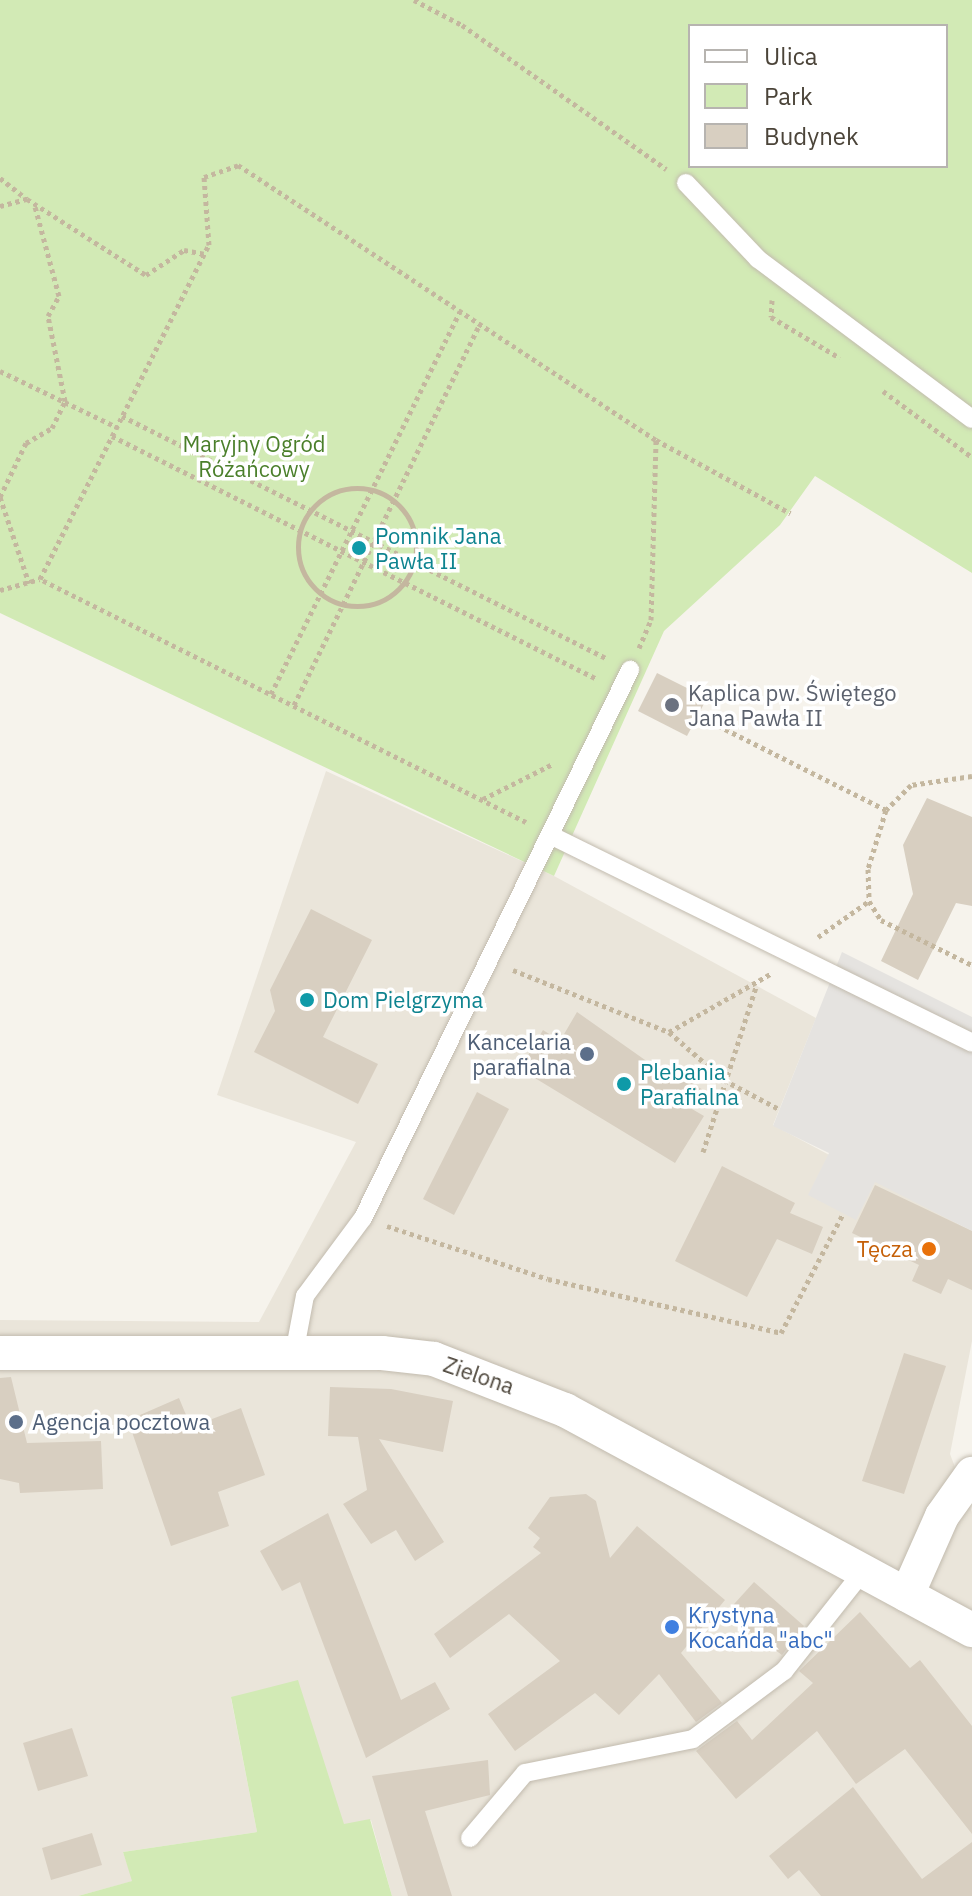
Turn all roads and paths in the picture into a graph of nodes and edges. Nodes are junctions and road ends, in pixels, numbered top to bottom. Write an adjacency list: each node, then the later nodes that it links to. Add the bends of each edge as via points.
1 (414, 0): 3 (path, via 462,25)
2 (0, 178): 4 (path)
3 (686, 183): 13 (lane, via 758,259)
4 (27, 199): 5 (path); 6 (path)
5 (34, 203): 7 (path, via 146,275 184,250); 11 (path, via 59,296 48,316)
6 (0, 206)
7 (204, 254): 8 (path, via 204,177 238,165); 12 (path)
8 (460, 311): 9 (path); 17 (path)
9 (480, 324): 16 (path); 19 (path)
10 (0, 371): 11 (path)
11 (65, 401): 14 (path); 18 (path, via 52,428 26,443)
12 (122, 416): 14 (path); 20 (path)
13 (972, 419)
14 (117, 427): 15 (path)
15 (112, 436): 22 (path); 28 (path)
16 (656, 440): 21 (path); 34 (path, via 651,620)
17 (372, 490): 19 (path); 20 (path, via 339,491); 23 (path)
18 (0, 497): 30 (path)
19 (394, 501): 24 (path); 26 (path, via 413,528)
20 (311, 509): 22 (path); 23 (path)
21 (790, 513)
22 (300, 530): 25 (path); 32 (path, via 300,565)
23 (352, 530): 24 (path); 25 (path)
24 (374, 540): 26 (path); 27 (path)
25 (342, 551): 27 (path); 32 (path)
26 (415, 561): 29 (path); 34 (path)
27 (364, 562): 29 (path); 33 (path)
28 (40, 579): 30 (path); 36 (path)
29 (405, 582): 33 (path, via 377,603); 35 (path)
30 (29, 583): 31 (path)
31 (0, 590)
32 (320, 594): 33 (path); 36 (path)
33 (343, 605): 37 (path)
34 (630, 670): 35 (lane)
35 (619, 691): 39 (lane)
36 (271, 694): 37 (path)
37 (294, 705): 41 (path)
38 (711, 722): 42 (path)
39 (587, 746): 41 (path); 43 (lane)
40 (972, 776): 42 (path, via 911,785)
41 (482, 799): 43 (path)
42 (886, 810): 45 (path, via 868,869 869,901 881,920)
43 (552, 836): 44 (lane); 47 (lane)
44 (492, 962): 48 (path, via 669,1032); 52 (lane)
45 (972, 965)
46 (756, 987): 48 (path)
47 (972, 1043)
48 (724, 1080): 49 (path); 50 (path)
49 (779, 1109)
50 (703, 1152)
51 (843, 1214): 52 (path, via 781,1333 548,1279)
52 (363, 1218): 54 (lane, via 305,1296)
53 (0, 1353): 54 (street, Zielona)
54 (294, 1354): 56 (street, Zielona, via 382,1353 492,1377)
55 (972, 1474): 57 (street, via 947,1506)
56 (864, 1570): 57 (street, Zielona); 59 (lane, via 784,1671 693,1739 525,1773)
57 (907, 1595): 58 (street, Zielona)
58 (972, 1630)
59 (470, 1838)

